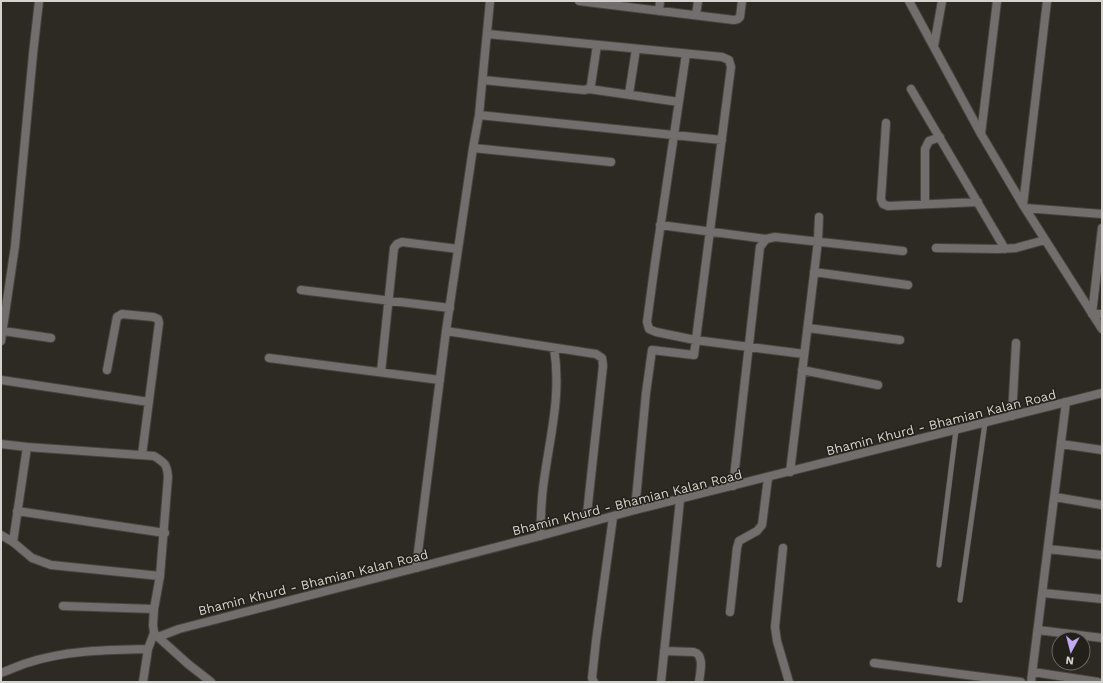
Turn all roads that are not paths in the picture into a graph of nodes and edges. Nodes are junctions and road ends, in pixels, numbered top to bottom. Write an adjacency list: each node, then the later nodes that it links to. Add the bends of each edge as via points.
1 (39, 1): 56 (street, via 15,246)
2 (490, 1): 14 (street)
3 (579, 1): 11 (street)
4 (660, 1): 12 (street)
5 (698, 1): 13 (street)
6 (742, 1): 13 (street, via 738,19)
7 (909, 1): 16 (street)
8 (942, 1): 16 (street)
9 (998, 1): 26 (street)
10 (1048, 1): 34 (street)
11 (616, 3): 12 (street)
12 (659, 11): 13 (street)
13 (696, 15)
14 (488, 34): 15 (street); 19 (street)
15 (597, 45): 17 (street); 20 (street)
16 (934, 46): 26 (street)
17 (636, 49): 18 (street); 22 (street)
18 (686, 54): 23 (street); 29 (street, via 729,60 731,67)
19 (483, 80): 20 (street); 24 (street)
20 (589, 89): 22 (street)
21 (912, 89): 28 (street)
22 (629, 94): 23 (street)
23 (679, 102): 27 (street)
24 (479, 115): 27 (street); 30 (street)
25 (886, 123): 33 (street, via 881,199 883,204)
26 (981, 134): 34 (street)
27 (674, 135): 29 (street); 37 (street)
28 (940, 137): 32 (street); 33 (street, via 929,141 925,149)
29 (722, 140): 39 (street)
30 (473, 148): 31 (street); 44 (street)
31 (610, 162)
32 (978, 202): 33 (street); 45 (street)
33 (925, 204)
34 (1024, 206): 35 (street); 41 (street)
35 (1102, 214)
36 (819, 217): 42 (street)
37 (660, 225): 39 (street); 59 (street, via 647,322 649,329)
38 (1102, 228): 52 (street)
39 (710, 231): 40 (street); 59 (street)
40 (766, 239): 42 (street, via 775,236); 63 (street, via 760,247)
41 (1046, 240): 45 (street); 52 (street)
42 (818, 241): 46 (street); 47 (street)
43 (936, 248): 45 (street)
44 (458, 249): 50 (street, via 402,242 397,244 394,248); 51 (street)
45 (1005, 249)
46 (903, 251)
47 (814, 272): 48 (street); 54 (street)
48 (908, 285)
49 (301, 290): 50 (street)
50 (387, 301): 51 (street); 69 (street)
51 (450, 308): 57 (street)
52 (1092, 314): 53 (street); 55 (street)
53 (1102, 314)
54 (808, 328): 60 (street); 65 (street)
55 (1102, 329)
56 (3, 331): 58 (street); 61 (street)
57 (446, 332): 64 (street); 71 (street)
58 (51, 338)
59 (695, 340): 63 (street); 90 (street, via 694,355 652,350)
60 (900, 340)
61 (1, 341)
62 (1016, 343): 76 (street)
63 (749, 347): 65 (street); 86 (street)
64 (554, 348): 93 (street, via 596,354 602,358); 96 (street, via 558,390 543,487)
65 (804, 354): 68 (street)
66 (269, 358): 69 (street)
67 (107, 370): 74 (street, via 119,315 158,319)
68 (802, 370): 72 (street); 84 (street)
69 (381, 372): 71 (street)
70 (1, 380): 74 (street)
71 (440, 380): 102 (street)
72 (878, 385)
73 (1102, 393): 75 (street, Bhamin Khurd - Bhamian Kalan Road)
74 (149, 402): 83 (street)
75 (1066, 402): 76 (street, Bhamin Khurd - Bhamian Kalan Road); 80 (street)
76 (1012, 416): 77 (street, Bhamin Khurd - Bhamian Kalan Road)
77 (985, 423): 78 (street, Bhamin Khurd - Bhamian Kalan Road); 106 (lane)
78 (956, 430): 84 (street, Bhamin Khurd - Bhamian Kalan Road); 101 (lane)
79 (1, 444): 81 (street)
80 (1061, 444): 82 (street); 87 (street)
81 (27, 447): 83 (street); 91 (street)
82 (1102, 450)
83 (142, 455): 94 (street, via 154,456 162,460 167,467)
84 (790, 472): 85 (street, Bhamin Khurd - Bhamian Kalan Road)
85 (768, 478): 86 (street, Bhamin Khurd - Bhamian Kalan Road); 109 (street, via 762,525 740,541 737,548)
86 (733, 486): 88 (street, Bhamin Khurd - Bhamian Kalan Road)
87 (1055, 498): 89 (street); 99 (street)
88 (680, 500): 90 (street, Bhamin Khurd - Bhamian Kalan Road); 114 (street)
89 (1102, 504)
90 (635, 510): 92 (street, Bhamin Khurd - Bhamian Kalan Road)
91 (17, 511): 94 (street); 97 (street)
92 (613, 517): 93 (street, Bhamin Khurd - Bhamian Kalan Road); 120 (street, via 596,641 592,678)
93 (586, 523): 96 (street, Bhamin Khurd - Bhamian Kalan Road)
94 (165, 533): 103 (street)
95 (1, 535): 97 (street)
96 (540, 536): 102 (street, Bhamin Khurd - Bhamian Kalan Road)
97 (13, 542): 103 (street, via 32,558 51,565)
98 (783, 548): 123 (street, via 775,627)
99 (1048, 549): 100 (street); 104 (street)
100 (1102, 555)
101 (939, 565)
102 (416, 568): 111 (street, Bhamin Khurd - Bhamian Kalan Road)
103 (160, 576): 108 (street)
104 (1043, 593): 105 (street); 110 (street)
105 (1102, 599)
106 (960, 600)
107 (63, 606): 108 (street)
108 (154, 609): 111 (street, via 153,628)
109 (730, 612)
110 (1038, 630): 112 (street); 116 (street)
111 (156, 635): 113 (street); 119 (street)
112 (1102, 638)
113 (148, 649): 117 (street, via 76,652 33,661); 118 (street)
114 (664, 651): 121 (street); 122 (street, via 698,653 701,660)
115 (874, 662): 124 (street)
116 (1032, 672): 125 (street); 126 (street)
117 (1, 673)
118 (143, 682)
119 (211, 682)
120 (594, 682)
121 (661, 682)
122 (699, 682)
123 (789, 682)
124 (1021, 682)
125 (1031, 682)
126 (1098, 682)

